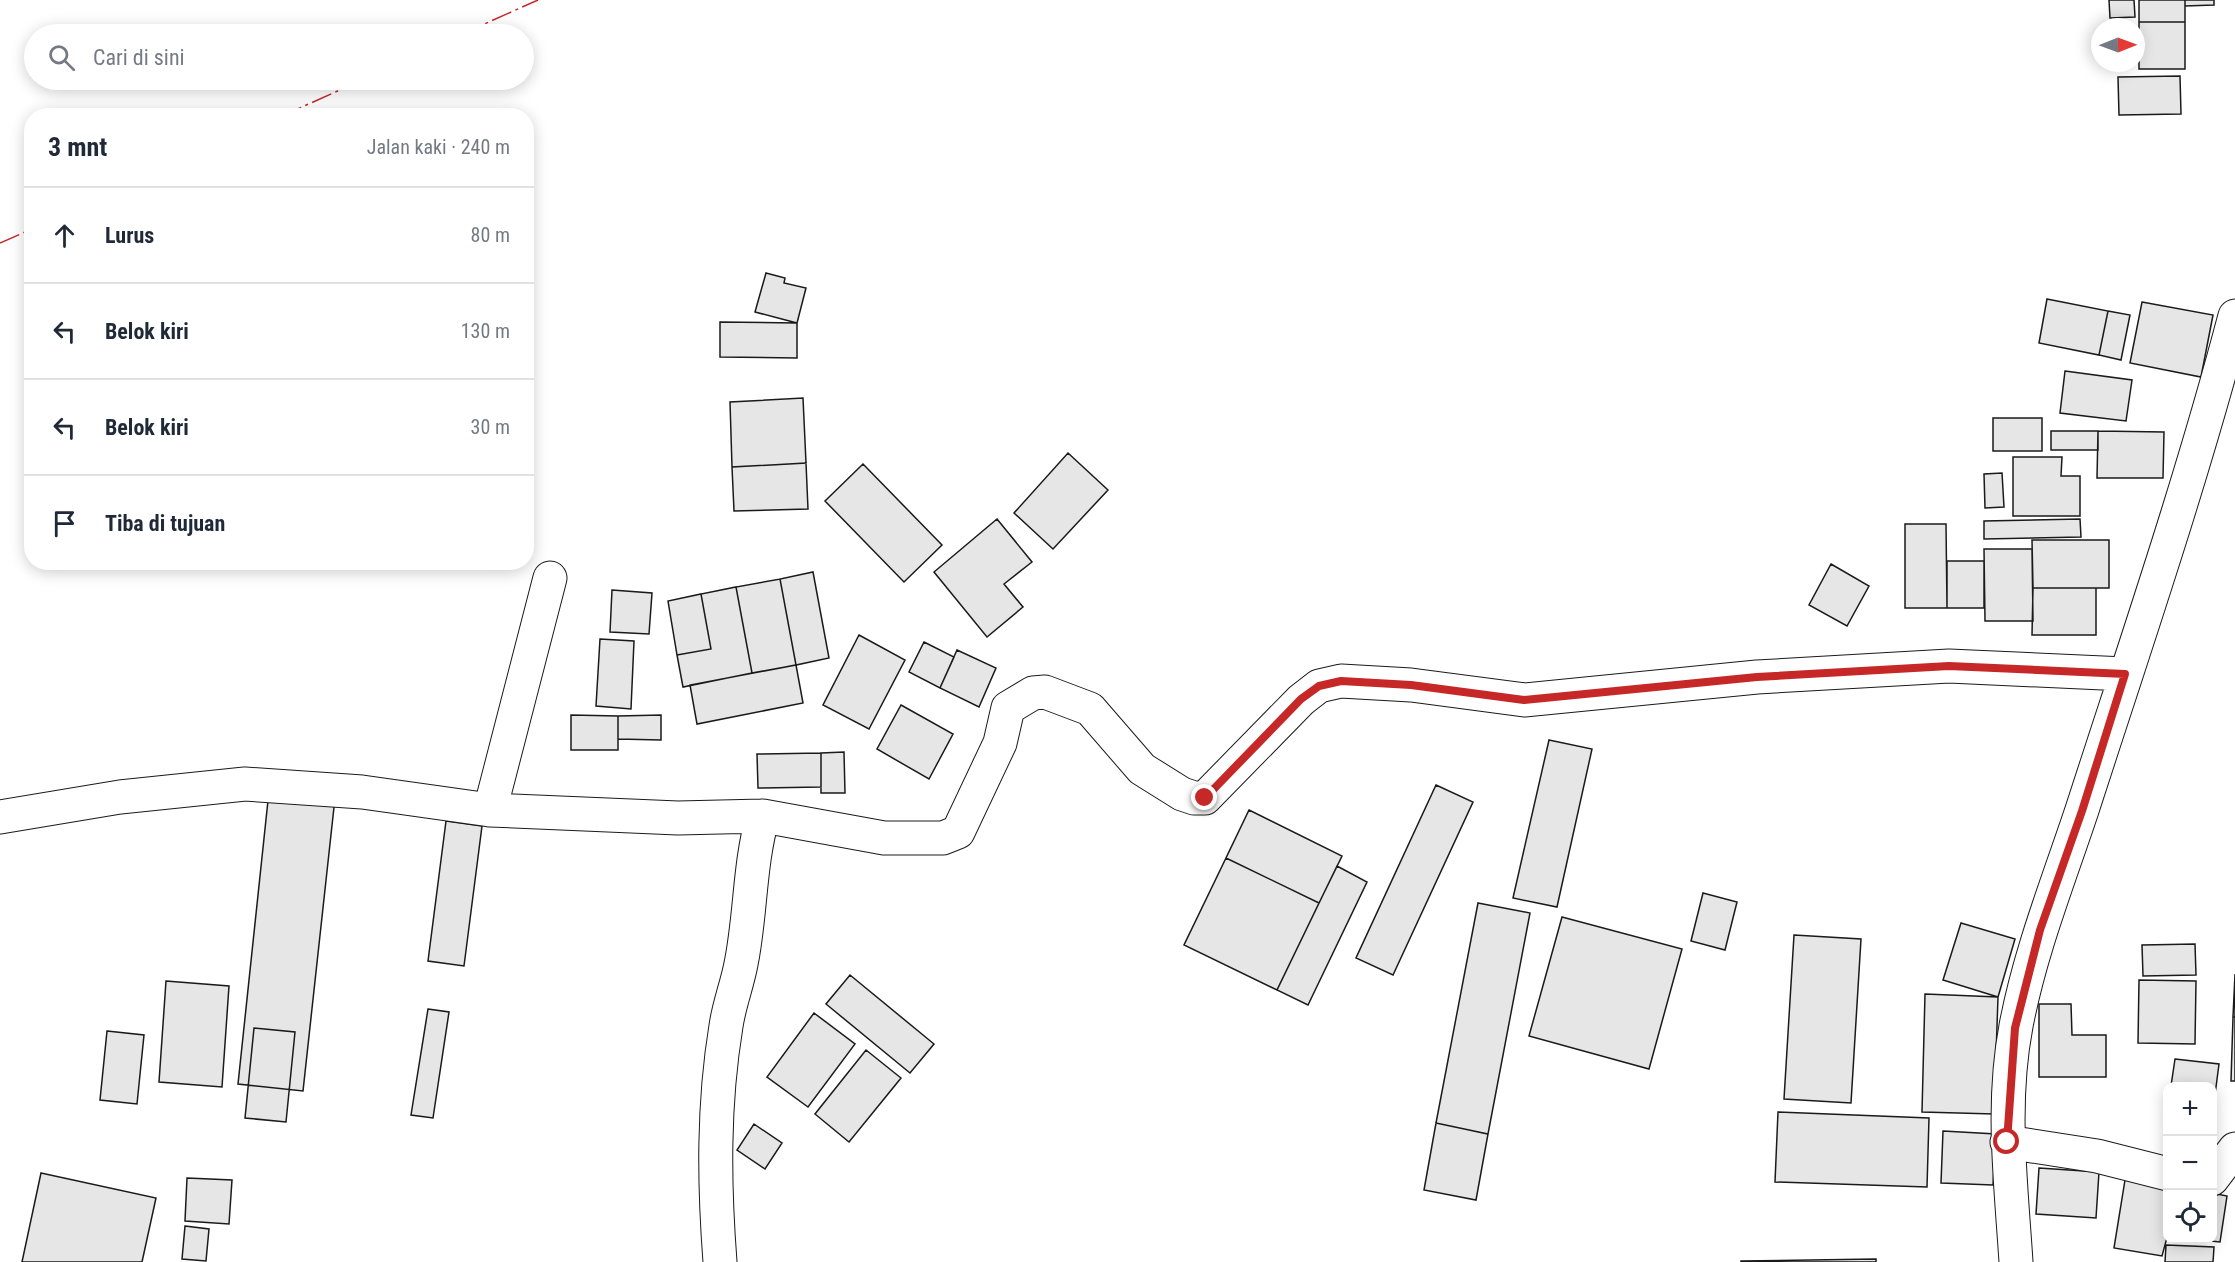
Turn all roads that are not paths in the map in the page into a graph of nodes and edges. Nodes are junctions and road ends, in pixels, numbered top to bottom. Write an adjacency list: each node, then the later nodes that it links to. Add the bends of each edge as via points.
1 (2235, 316): 3 (street, via 2187,485)
2 (550, 578): 4 (street)
3 (2125, 674): 5 (street, via 1949,666 1757,677 1524,700 1411,685 1341,681 1319,686 1301,699 1205,798 1199,799 1169,788 1142,770 1090,709 1046,692 1033,693 1008,708 1000,743 958,832 943,838 884,838); 7 (street, via 2040,930 2015,1028)
4 (489, 810): 5 (street, via 678,818); 6 (street, via 362,792 245,784 120,797)
5 (763, 816): 11 (street, via 756,841 741,964 726,1025 714,1129)
6 (0, 817)
7 (2007, 1142): 9 (street, via 2097,1156); 12 (street)
8 (2235, 1149): 10 (street)
9 (2163, 1172)
10 (2217, 1172)
11 (720, 1262)
12 (2016, 1262)

